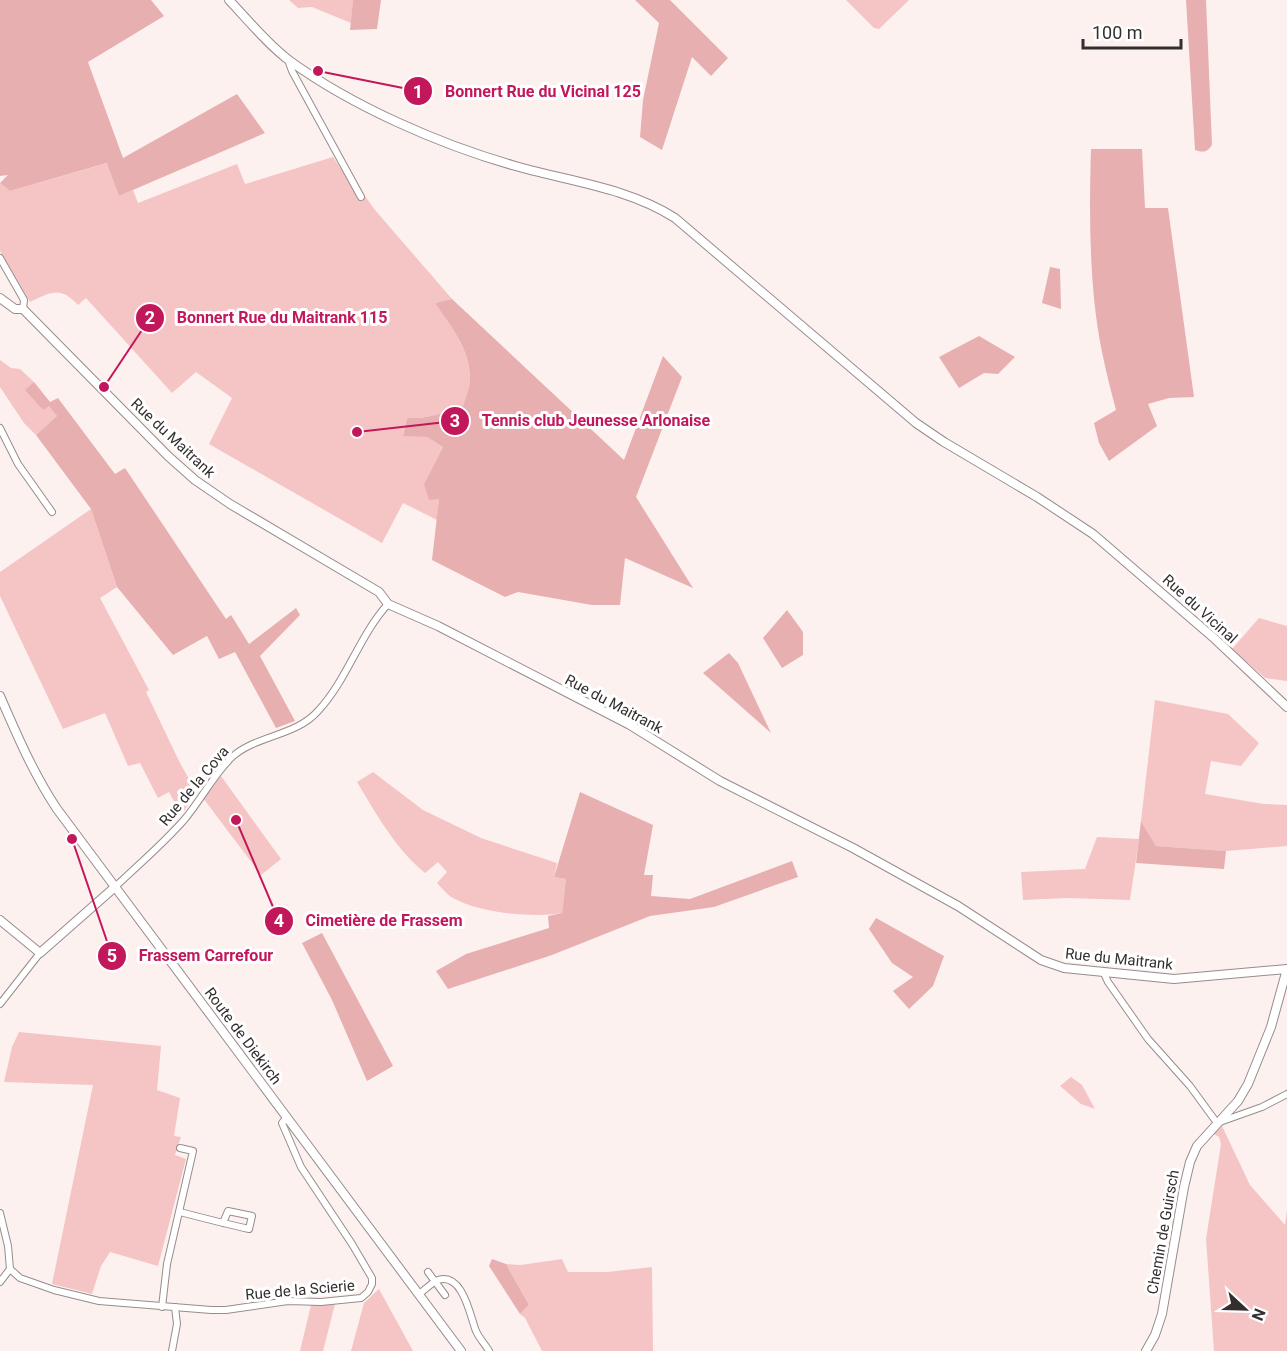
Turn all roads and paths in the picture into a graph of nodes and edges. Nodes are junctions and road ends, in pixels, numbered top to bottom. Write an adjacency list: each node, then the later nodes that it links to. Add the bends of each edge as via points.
1 (229, 0): 2 (street, Rue du Vicinal)
2 (288, 60): 3 (street); 11 (street, Rue du Vicinal, via 363,106 443,141 511,165 632,197 666,213 916,423 1093,534)
3 (361, 197)
4 (0, 258): 6 (street, via 24,300)
5 (0, 298): 6 (street, Rue du Maitrank, via 15,309)
6 (23, 309): 9 (street, Rue du Maitrank, via 195,480 379,592)
7 (0, 428): 8 (street, via 18,464)
8 (52, 512)
9 (388, 604): 12 (street, Rue de la Cova, via 313,717 254,743 230,759 185,819); 16 (street, Rue du Maitrank, via 630,725 720,781 958,906 1041,960 1064,968)
10 (0, 696): 12 (main road, Route de Diekirch, via 38,780)
11 (1287, 707)
12 (115, 887): 14 (street); 19 (main road, Route de Diekirch)
13 (0, 920): 14 (street)
14 (40, 953): 17 (street)
15 (1287, 969): 16 (street, Rue du Maitrank, via 1185,979); 20 (street, Chemin de Guirsch, via 1255,1069 1238,1101)
16 (1103, 972): 20 (street, via 1148,1039)
17 (0, 1004)
18 (1287, 1095): 20 (street)
19 (287, 1117): 29 (main road, Route de Diekirch); 32 (street, Rue de la Scierie, via 282,1123 301,1167 372,1278 368,1293 361,1298 288,1301 226,1310)
20 (1217, 1123): 36 (street, Chemin de Guirsch, via 1197,1146 1190,1162 1162,1314)
21 (180, 1148): 22 (street, via 193,1151)
22 (180, 1212): 24 (street); 31 (street, via 167,1264)
23 (0, 1213): 25 (street)
24 (223, 1223): 24 (street, via 228,1211 252,1216 249,1229)
25 (10, 1269): 27 (street); 31 (street, via 20,1278 54,1290 99,1301)
26 (428, 1272): 28 (street)
27 (0, 1282)
28 (434, 1282): 29 (street); 30 (street); 35 (street, via 453,1281 462,1291 477,1332)
29 (419, 1294): 34 (main road, Route de Diekirch)
30 (445, 1295)
31 (162, 1307): 32 (street)
32 (175, 1307): 33 (street, via 177,1324)
33 (172, 1351)
34 (461, 1351)
35 (489, 1351)
36 (1146, 1351)

